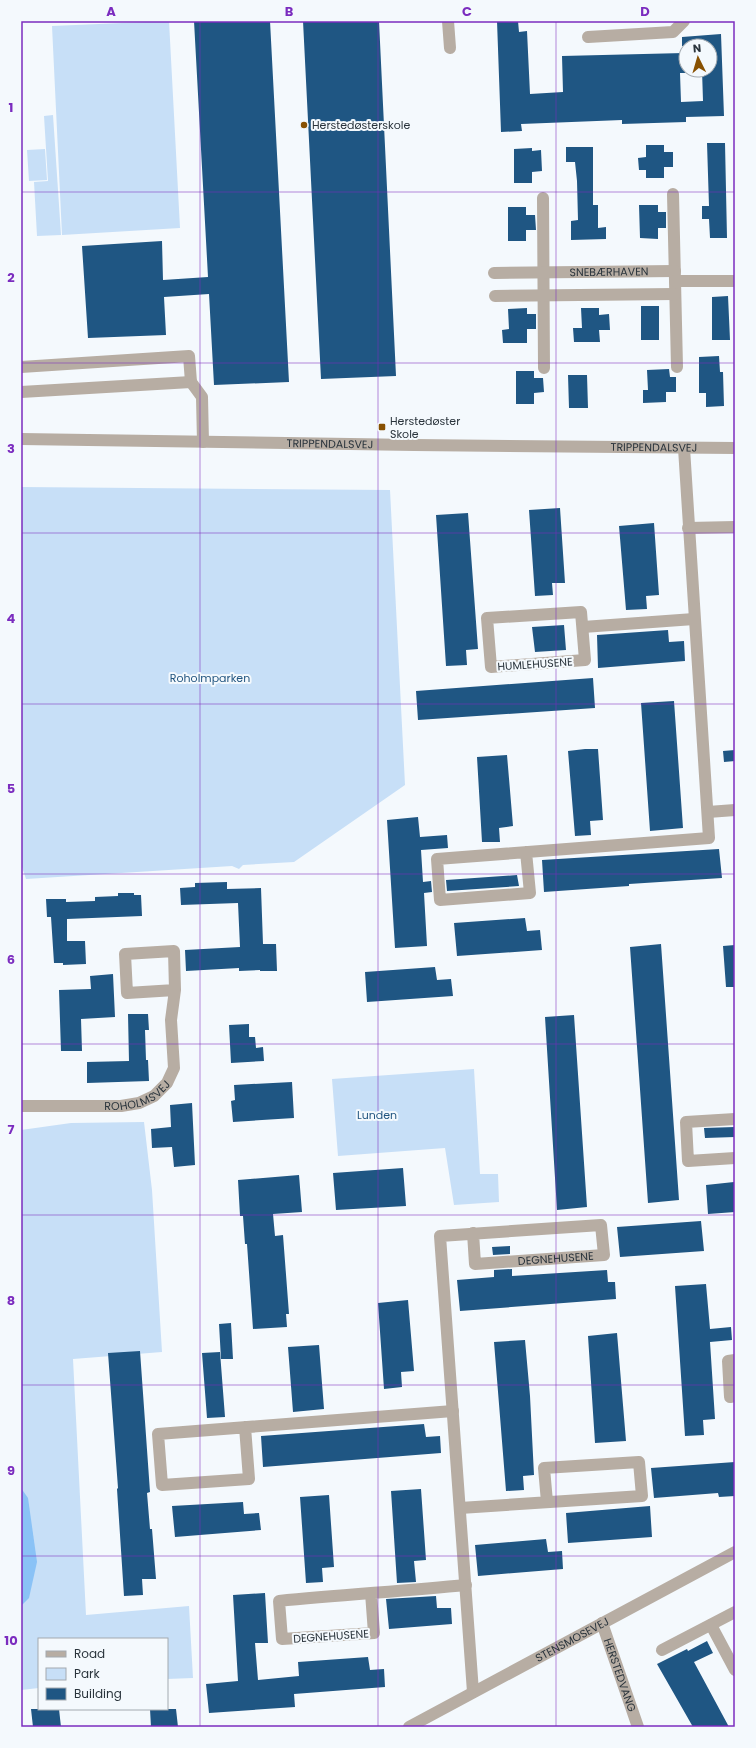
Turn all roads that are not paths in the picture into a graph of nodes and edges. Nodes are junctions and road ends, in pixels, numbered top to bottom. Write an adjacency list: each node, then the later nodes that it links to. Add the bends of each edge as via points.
1 (448, 21): 4 (street)
2 (684, 21): 3 (street, via 672,32)
3 (588, 37)
4 (450, 48)
5 (673, 194): 9 (street)
6 (542, 198): 7 (street)
7 (543, 272): 8 (street, SNEBÆRHAVEN); 9 (street, SNEBÆRHAVEN); 13 (street)
8 (494, 273)
9 (675, 276): 10 (street, SNEBÆRHAVEN); 11 (street)
10 (735, 281)
11 (675, 294): 13 (street, SNEBÆRHAVEN); 15 (street)
12 (495, 296): 13 (street, SNEBÆRHAVEN)
13 (544, 296): 16 (street)
14 (21, 366): 17 (street, via 189,356)
15 (677, 367)
16 (544, 368)
17 (191, 382): 18 (street); 20 (street, via 202,397)
18 (21, 392)
19 (21, 438): 20 (street, TRIPPENDALSVEJ)
20 (203, 442): 21 (street, TRIPPENDALSVEJ)
21 (684, 448): 22 (street, TRIPPENDALSVEJ); 24 (street)
22 (735, 448)
23 (735, 527): 24 (street)
24 (688, 528): 25 (street)
25 (694, 619): 26 (street); 28 (street)
26 (583, 627): 26 (street, HUMLEHUSENE, via 585,660 491,667 487,618 581,612)
27 (735, 810): 28 (street)
28 (708, 812): 29 (street, via 709,838)
29 (526, 852): 29 (street, via 530,893 440,900 437,859)
30 (174, 995): 30 (street, ROHOLMSVEJ, via 127,993 125,954 174,951); 31 (street, ROHOLMSVEJ, via 171,1020 174,1068 167,1083 154,1096 139,1103 121,1106)
31 (21, 1106)
32 (735, 1119): 33 (street, via 686,1122 688,1161)
33 (735, 1158)
34 (473, 1234): 34 (street, DEGNEHUSENE, via 601,1225 604,1256 475,1264); 37 (street, DEGNEHUSENE, via 440,1236)
35 (735, 1360): 36 (street, via 728,1361 730,1396)
36 (735, 1396)
37 (453, 1411): 38 (street); 40 (street, DEGNEHUSENE)
38 (245, 1427): 38 (street, via 158,1434 162,1485 249,1479)
39 (547, 1502): 39 (street, via 642,1496 640,1462 544,1468); 40 (street)
40 (460, 1508): 42 (street, DEGNEHUSENE)
41 (735, 1552): 45 (street, STENSMOSEVEJ)
42 (466, 1585): 43 (street, DEGNEHUSENE); 49 (street, DEGNEHUSENE)
43 (371, 1593): 43 (street, DEGNEHUSENE, via 279,1601 282,1639 374,1633)
44 (735, 1612): 46 (street)
45 (602, 1622): 49 (street, STENSMOSEVEJ); 51 (street, HERSTEDVANG)
46 (711, 1625): 47 (street); 48 (street)
47 (662, 1650)
48 (735, 1670)
49 (473, 1692): 50 (street, STENSMOSEVEJ)
50 (409, 1727)
51 (638, 1727)

